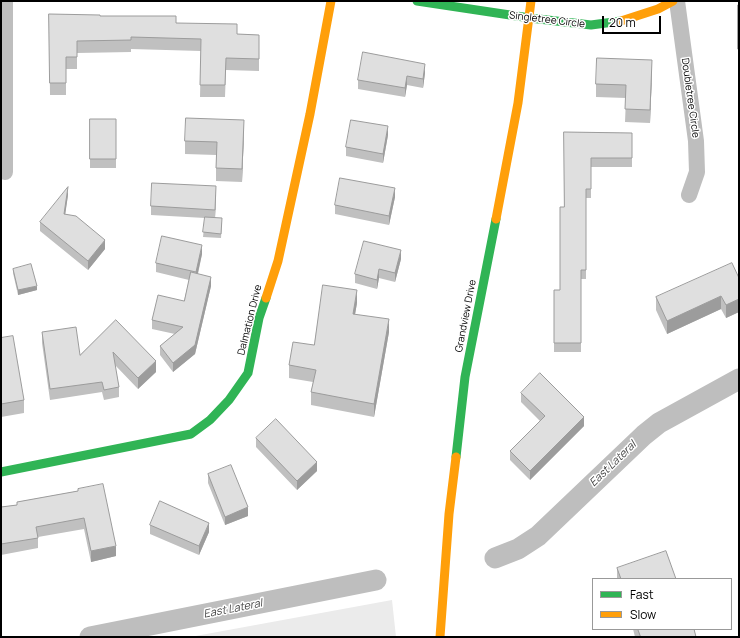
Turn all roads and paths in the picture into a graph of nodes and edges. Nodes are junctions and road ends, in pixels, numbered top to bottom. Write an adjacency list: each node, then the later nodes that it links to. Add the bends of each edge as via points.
1 (5, 1): 8 (street)
2 (331, 1): 10 (street, Dalmation Drive, via 278,261 260,318 248,373 229,400 210,420 191,434)
3 (417, 1): 7 (street, Singletree Circle)
4 (531, 1): 7 (street, Grandview Drive)
5 (673, 1): 7 (street, Singletree Circle, via 658,10 624,20 591,25)
6 (677, 1): 9 (street, Doubletree Circle, via 696,140 697,172)
7 (530, 18): 11 (street, Grandview Drive, via 518,103 465,377 449,514)
8 (5, 172)
9 (689, 194)
10 (1, 472)
11 (440, 637)

